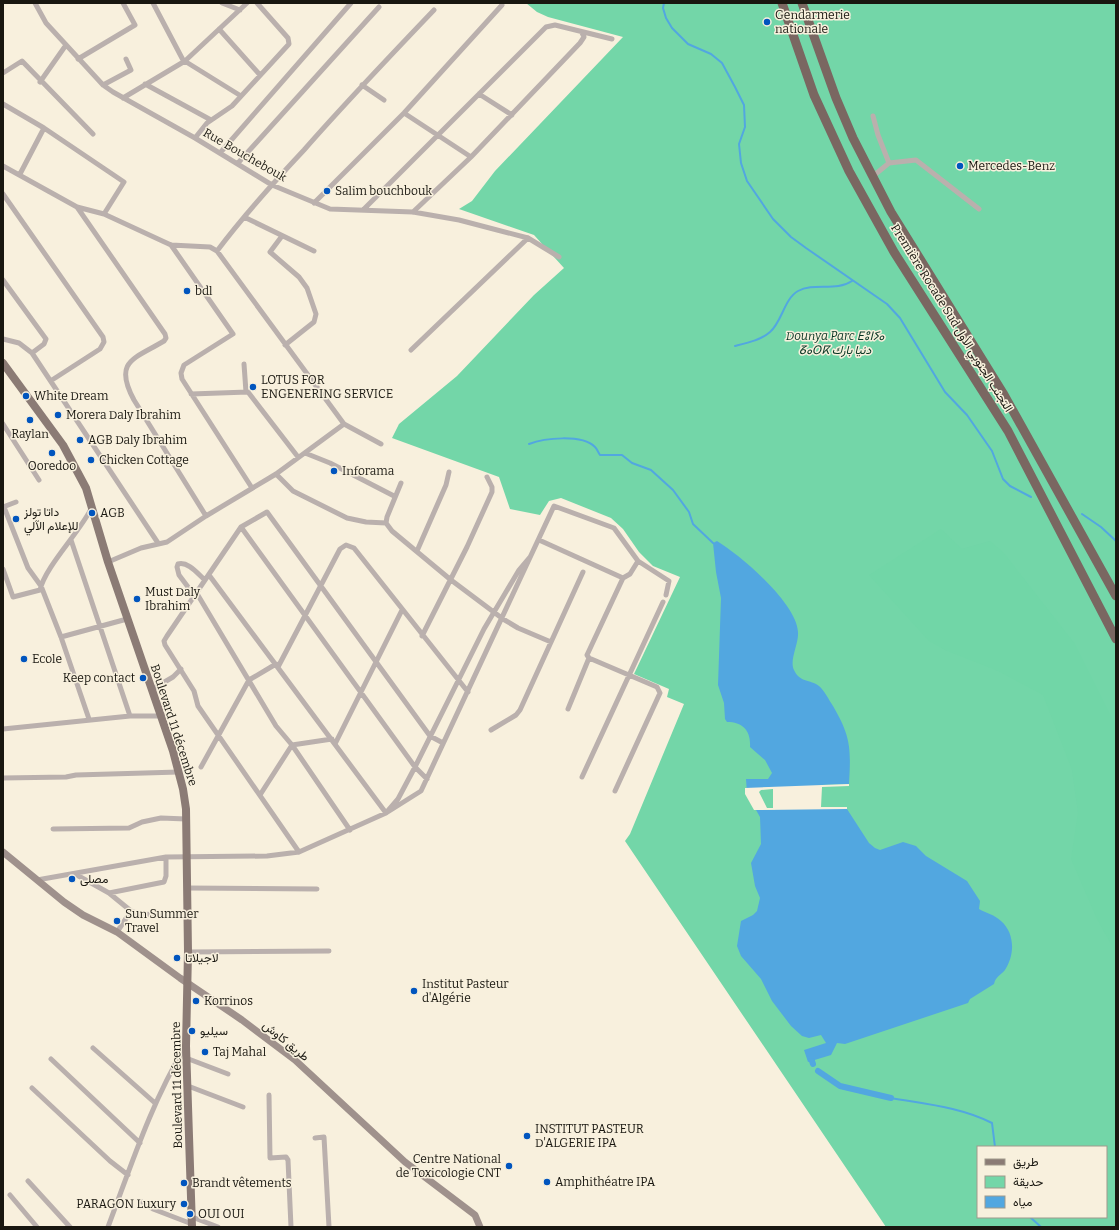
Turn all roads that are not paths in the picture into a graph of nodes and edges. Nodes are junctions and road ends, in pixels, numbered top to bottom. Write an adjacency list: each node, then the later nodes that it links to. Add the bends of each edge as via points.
1 (35, 3): 17 (street, Rue Bouchebouk, via 46,23)
2 (123, 3): 18 (street, via 135,25)
3 (153, 3): 20 (street)
4 (222, 3): 12 (street)
5 (247, 3): 12 (street)
6 (257, 3): 22 (street, via 289,42)
7 (351, 3): 40 (street)
8 (782, 3): 117 (highway, Première Rocade Sud التجنب الجنوبي الأول, via 814,95 849,171 894,252 1008,431)
9 (802, 3): 46 (highway, Première Rocade Sud التجنب الجنوبي الأول, via 836,98)
10 (502, 5): 32 (street)
11 (379, 7): 42 (street)
12 (240, 10): 14 (street)
13 (434, 10): 26 (street)
14 (219, 29): 20 (street); 22 (street)
15 (582, 33): 16 (street); 27 (street, via 555,26 546,27); 33 (street, via 584,37 580,43)
16 (612, 39)
17 (66, 45): 18 (street, Rue Bouchebouk); 23 (street)
18 (78, 59): 25 (street, Rue Bouchebouk)
19 (126, 59): 25 (street, via 131,70)
20 (185, 61): 24 (street); 28 (street)
21 (3, 73): 23 (street, via 22,61)
22 (260, 75): 28 (street)
23 (40, 82): 37 (street)
24 (145, 84): 29 (street); 35 (street)
25 (103, 85): 29 (street, Rue Bouchebouk)
26 (362, 85): 30 (street); 47 (street)
27 (479, 94): 33 (street); 38 (street)
28 (241, 96): 35 (street, via 227,110)
29 (123, 98): 39 (street, Rue Bouchebouk)
30 (384, 100)
31 (3, 104): 36 (street)
32 (404, 112): 38 (street); 49 (street)
33 (512, 115): 41 (street)
34 (873, 116): 43 (street)
35 (211, 120): 39 (street)
36 (44, 128): 45 (street); 54 (street, via 124,182)
37 (94, 134)
38 (439, 135): 41 (street); 51 (street)
39 (195, 138): 40 (street, Rue Bouchebouk)
40 (220, 153): 42 (street, Rue Bouchebouk)
41 (471, 157): 53 (street)
42 (238, 163): 47 (street, Rue Bouchebouk)
43 (889, 163): 46 (street); 52 (street, via 916,160)
44 (3, 166): 45 (street)
45 (20, 174): 50 (street)
46 (872, 177): 107 (highway, Première Rocade Sud التجنب الجنوبي الأول, via 1003,393)
47 (272, 185): 49 (street, Rue Bouchebouk); 55 (street)
48 (3, 194): 69 (street, via 103,337 104,342 100,349)
49 (314, 202): 51 (street, Rue Bouchebouk, via 330,209)
50 (77, 207): 54 (street); 87 (street, via 165,334 164,341 129,362 125,370 125,381 134,400)
51 (364, 209): 53 (street, Rue Bouchebouk)
52 (979, 209)
53 (413, 212): 57 (street, Rue Bouchebouk, via 459,220)
54 (104, 214): 58 (street)
55 (244, 216): 56 (street); 59 (street)
56 (282, 236): 60 (street); 64 (street, via 270,252 299,277 307,288 316,314 314,322)
57 (528, 238): 61 (street, Rue Bouchebouk); 65 (street)
58 (171, 244): 59 (street, via 210,247); 71 (street, via 233,334 184,365 180,373)
59 (217, 251): 64 (street)
60 (314, 251)
61 (559, 256)
62 (3, 280): 66 (street, via 46,339 44,344)
63 (3, 339): 66 (street, via 19,343)
64 (285, 345): 73 (street)
65 (411, 350)
66 (32, 353): 69 (street)
67 (3, 363): 86 (main road, Boulevard 11 décembre, via 63,445 86,488)
68 (244, 364): 70 (street)
69 (52, 380): 92 (street)
70 (246, 392): 71 (street); 76 (street)
71 (191, 394): 82 (street)
72 (3, 424): 80 (street)
73 (344, 424): 74 (street); 75 (street)
74 (381, 444)
75 (305, 453): 76 (street); 83 (street)
76 (298, 457): 78 (street)
77 (449, 472): 93 (street)
78 (276, 474): 82 (street); 88 (street, via 293,491 347,518)
79 (487, 477): 102 (street, via 492,492)
80 (39, 480)
81 (401, 483): 83 (street)
82 (252, 488): 87 (street)
83 (394, 496): 88 (street)
84 (16, 502): 85 (street)
85 (4, 507): 103 (street, via 28,568)
86 (91, 509): 90 (street, via 84,524); 96 (main road, Boulevard 11 décembre)
87 (206, 516): 92 (street, via 167,542)
88 (386, 523): 93 (street)
89 (241, 527): 99 (street); 104 (street, via 267,512); 111 (street)
90 (71, 540): 103 (street); 114 (street)
91 (539, 540): 94 (street); 95 (street, via 556,505 614,528); 100 (street)
92 (158, 543): 96 (street)
93 (417, 551): 102 (street)
94 (533, 555): 110 (street, via 521,566); 113 (street)
95 (638, 561): 100 (street, via 630,574); 106 (street, via 669,581)
96 (108, 562): 112 (main road, Boulevard 11 décembre)
97 (3, 569): 103 (street, via 13,597 40,590)
98 (583, 572): 118 (street)
99 (209, 575): 101 (street); 121 (street)
100 (623, 578): 119 (street, via 587,654)
101 (205, 580): 105 (street); 105 (street, via 187,565 178,564 179,576)
102 (451, 580): 110 (street); 115 (street)
103 (41, 586): 116 (street)
104 (320, 586): 109 (street, via 340,549 346,545 350,546); 111 (street); 120 (street)
105 (195, 593): 122 (street, via 164,641); 125 (street)
106 (666, 595)
107 (1116, 596)
108 (662, 602): 123 (street)
109 (402, 610): 115 (street); 120 (street)
110 (494, 611): 113 (street); 124 (street)
111 (306, 615): 121 (street); 127 (street)
112 (127, 619): 114 (street); 126 (main road, Boulevard 11 décembre)
113 (503, 619): 118 (street); 128 (street)
114 (100, 626): 116 (street); 130 (street)
115 (422, 636): 124 (street)
116 (61, 637): 132 (street)
117 (1116, 639)
118 (551, 642): 134 (street, via 520,710)
119 (589, 658): 123 (street); 129 (street)
120 (376, 662): 127 (street); 136 (street)
121 (277, 666): 125 (street); 137 (street)
122 (181, 669): 126 (street); 135 (street, via 194,691 198,706)
123 (629, 675): 143 (street); 146 (street, via 657,687 660,693)
124 (458, 679): 128 (street); 136 (street)
125 (249, 680): 135 (street); 139 (street, via 276,726)
126 (151, 690): 131 (main road, Boulevard 11 décembre)
127 (362, 692): 137 (street); 141 (street)
128 (468, 692): 138 (street)
129 (568, 709)
130 (130, 716): 131 (street); 132 (street)
131 (160, 716): 142 (main road, Boulevard 11 décembre)
132 (89, 720): 133 (street)
133 (3, 729)
134 (491, 730)
135 (218, 735): 140 (street); 147 (street)
136 (430, 736): 138 (street); 141 (street)
137 (334, 741): 139 (street); 148 (street)
138 (443, 744): 145 (street)
139 (292, 745): 147 (street); 151 (street)
140 (202, 767)
141 (415, 767): 145 (street); 148 (street, via 398,799)
142 (179, 772): 144 (street); 149 (main road, Boulevard 11 décembre)
143 (582, 777)
144 (3, 778)
145 (427, 779): 148 (street, via 421,791)
146 (615, 791)
147 (260, 795): 153 (street)
148 (386, 812): 151 (street)
149 (186, 819): 150 (street, via 161,818 129,828); 155 (main road, Boulevard 11 décembre)
150 (53, 829)
151 (350, 830): 153 (street)
152 (3, 852): 157 (street, طريق كاوش)
153 (299, 852): 155 (street, via 267,856)
154 (166, 857): 155 (street); 156 (street); 160 (street, via 164,882)
155 (186, 858): 158 (main road, Boulevard 11 décembre)
156 (75, 874): 157 (street); 160 (street)
157 (36, 881): 163 (street, طريق كاوش, via 84,915)
158 (187, 888): 159 (street); 162 (main road, Boulevard 11 décembre)
159 (317, 888)
160 (108, 894): 161 (street)
161 (131, 911): 162 (street, via 140,914); 163 (street)
162 (187, 916): 165 (main road, Boulevard 11 décembre)
163 (117, 932): 166 (street, طريق كاوش)
164 (329, 951): 165 (street)
165 (188, 952): 166 (main road, Boulevard 11 décembre)
166 (188, 984): 167 (main road, Boulevard 11 décembre); 190 (street, طريق كاوش, via 295,1060 406,1162 475,1215)
167 (186, 1046): 169 (main road, Boulevard 11 décembre); 175 (street)
168 (93, 1048): 175 (street)
169 (186, 1058): 171 (street); 172 (main road, Boulevard 11 décembre)
170 (51, 1059): 178 (street)
171 (228, 1074)
172 (188, 1086): 176 (street); 183 (main road, Boulevard 11 décembre)
173 (32, 1088): 179 (street)
174 (269, 1095): 188 (street, via 270,1158 286,1157 288,1160)
175 (155, 1103): 178 (street)
176 (243, 1107)
177 (315, 1138): 189 (street, via 324,1137)
178 (140, 1143): 179 (street)
179 (128, 1175): 186 (street)
180 (28, 1181): 185 (street)
181 (10, 1195): 184 (street)
182 (142, 1202): 183 (street, via 153,1210)
183 (192, 1222): 187 (street)
184 (38, 1227)
185 (70, 1227)
186 (108, 1227)
187 (218, 1227)
188 (291, 1227)
189 (329, 1227)
190 (480, 1227)

